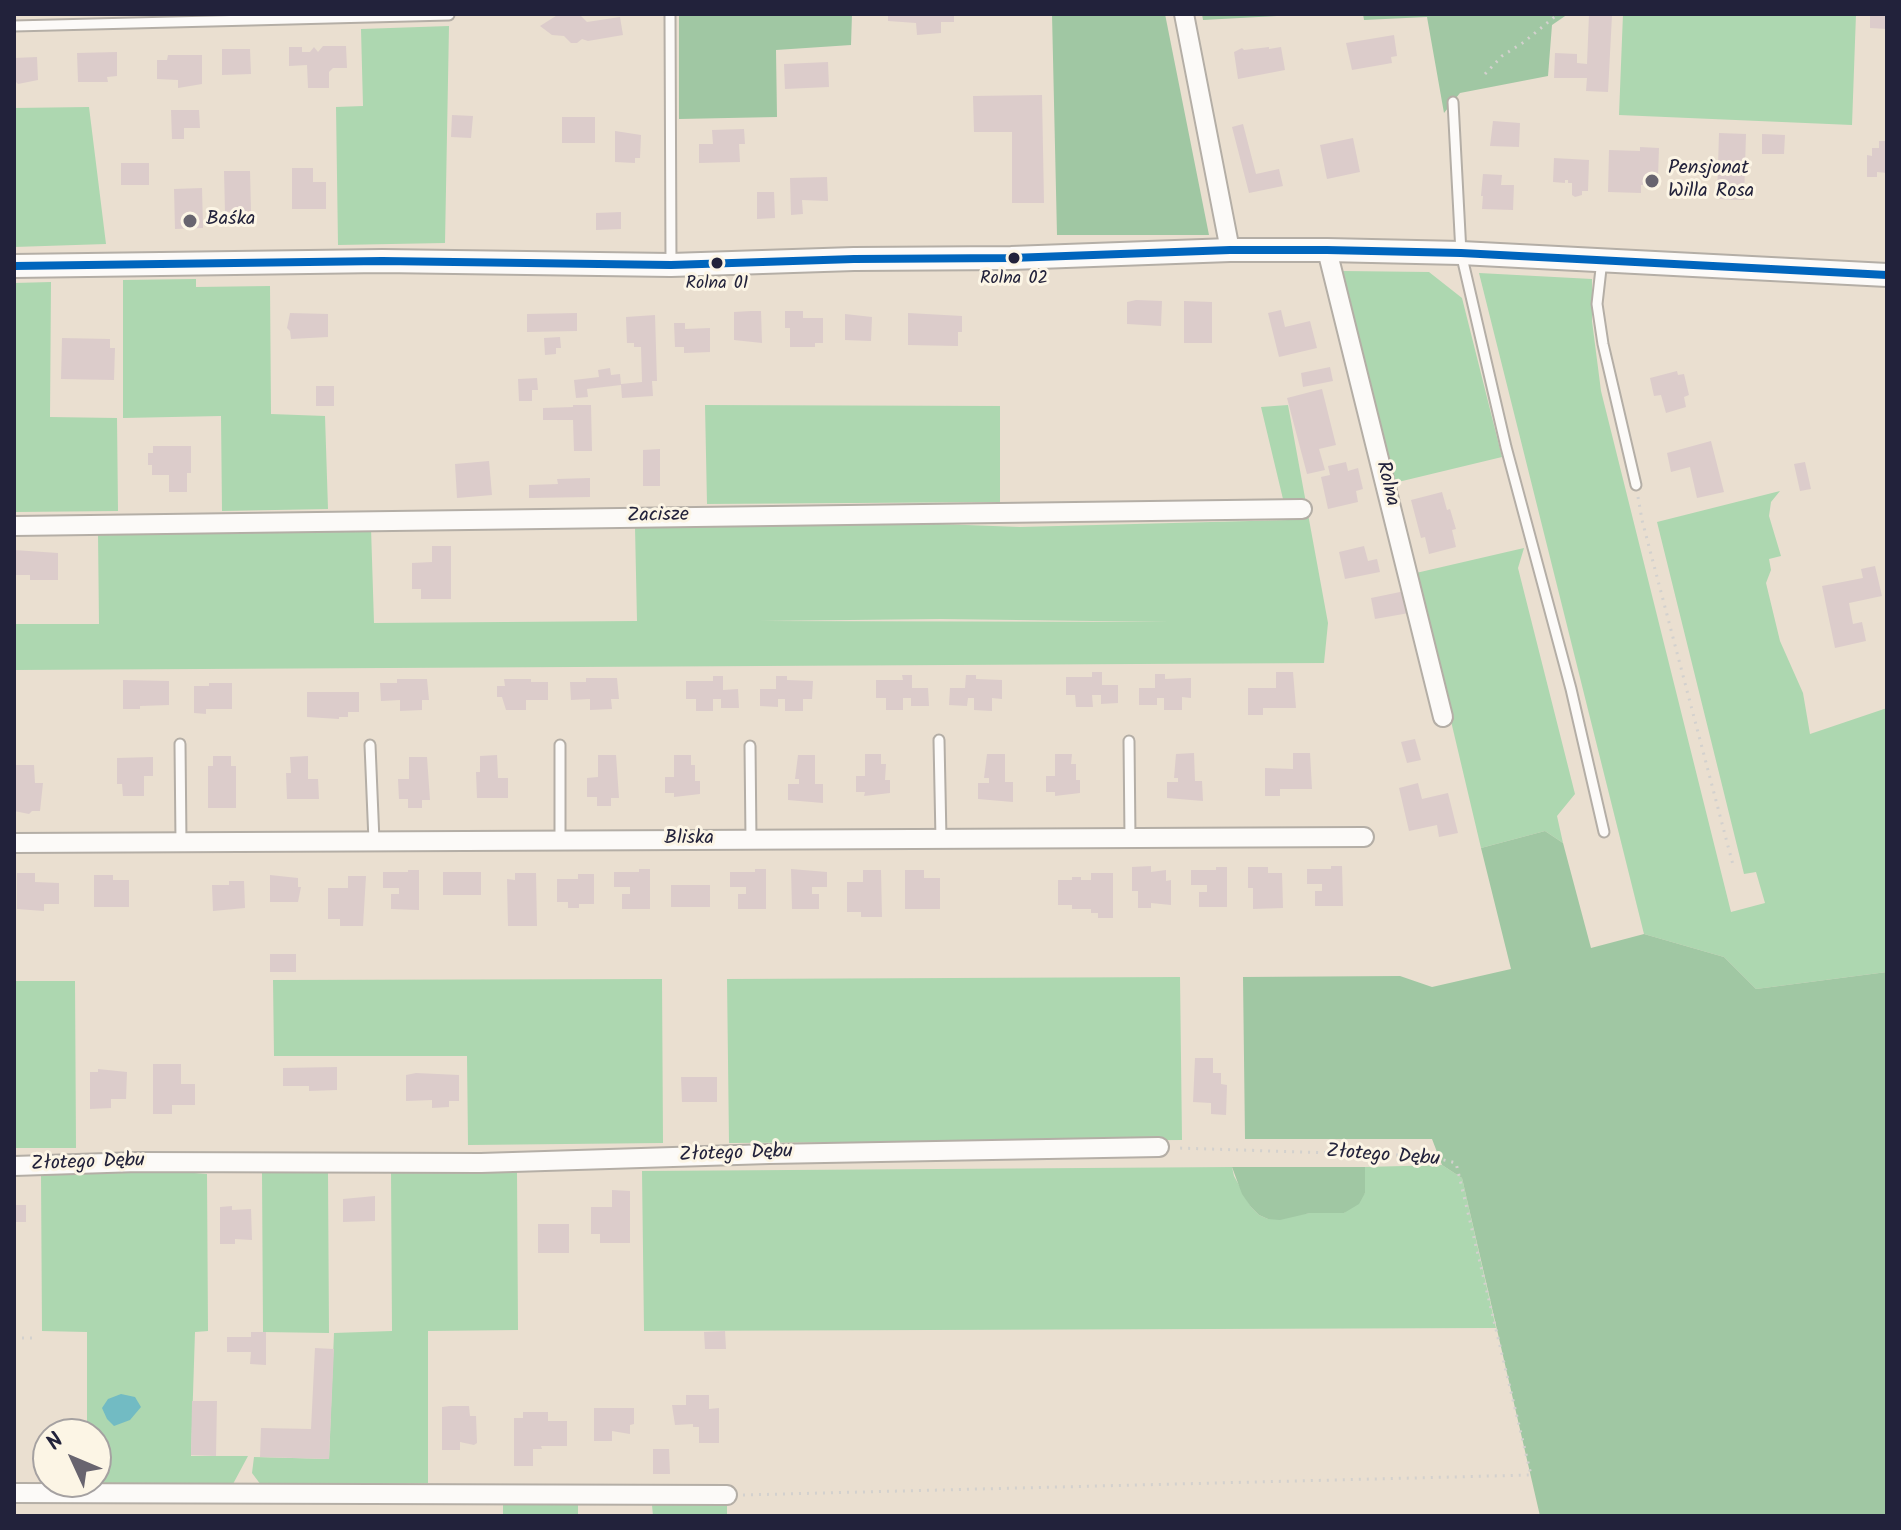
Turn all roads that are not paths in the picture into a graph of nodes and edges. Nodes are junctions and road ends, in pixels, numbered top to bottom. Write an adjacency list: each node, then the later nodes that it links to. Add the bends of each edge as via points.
1 (670, 14): 10 (lane)
2 (1184, 14): 6 (street)
3 (449, 15): 4 (lane)
4 (14, 26)
5 (1453, 102): 8 (lane)
6 (1230, 250): 7 (street); 10 (street)
7 (1327, 250): 8 (street); 16 (street, Rolna)
8 (1461, 253): 9 (street); 23 (lane)
9 (1602, 260): 12 (street); 13 (lane, via 1597,304)
10 (671, 265): 11 (street, via 382,261)
11 (14, 266)
12 (1887, 275)
13 (1636, 485)
14 (1302, 509): 15 (street, Zacisze)
15 (14, 526)
16 (1443, 717)
17 (939, 740): 26 (lane)
18 (1129, 741): 25 (lane)
19 (180, 744): 30 (lane)
20 (370, 745): 28 (lane)
21 (560, 745): 29 (lane)
22 (750, 746): 27 (lane)
23 (1604, 832)
24 (1364, 837): 25 (street, Bliska)
25 (1130, 838): 26 (street, Bliska)
26 (941, 839): 27 (street, Bliska)
27 (751, 840): 29 (street, Bliska)
28 (374, 841): 29 (street, Bliska); 30 (street, Bliska)
29 (560, 841)
30 (181, 842): 31 (street, Bliska)
31 (14, 843)
32 (1159, 1147): 33 (street, Złotego Dębu, via 481,1163)
33 (14, 1166)
34 (14, 1493): 35 (street)
35 (727, 1495)

